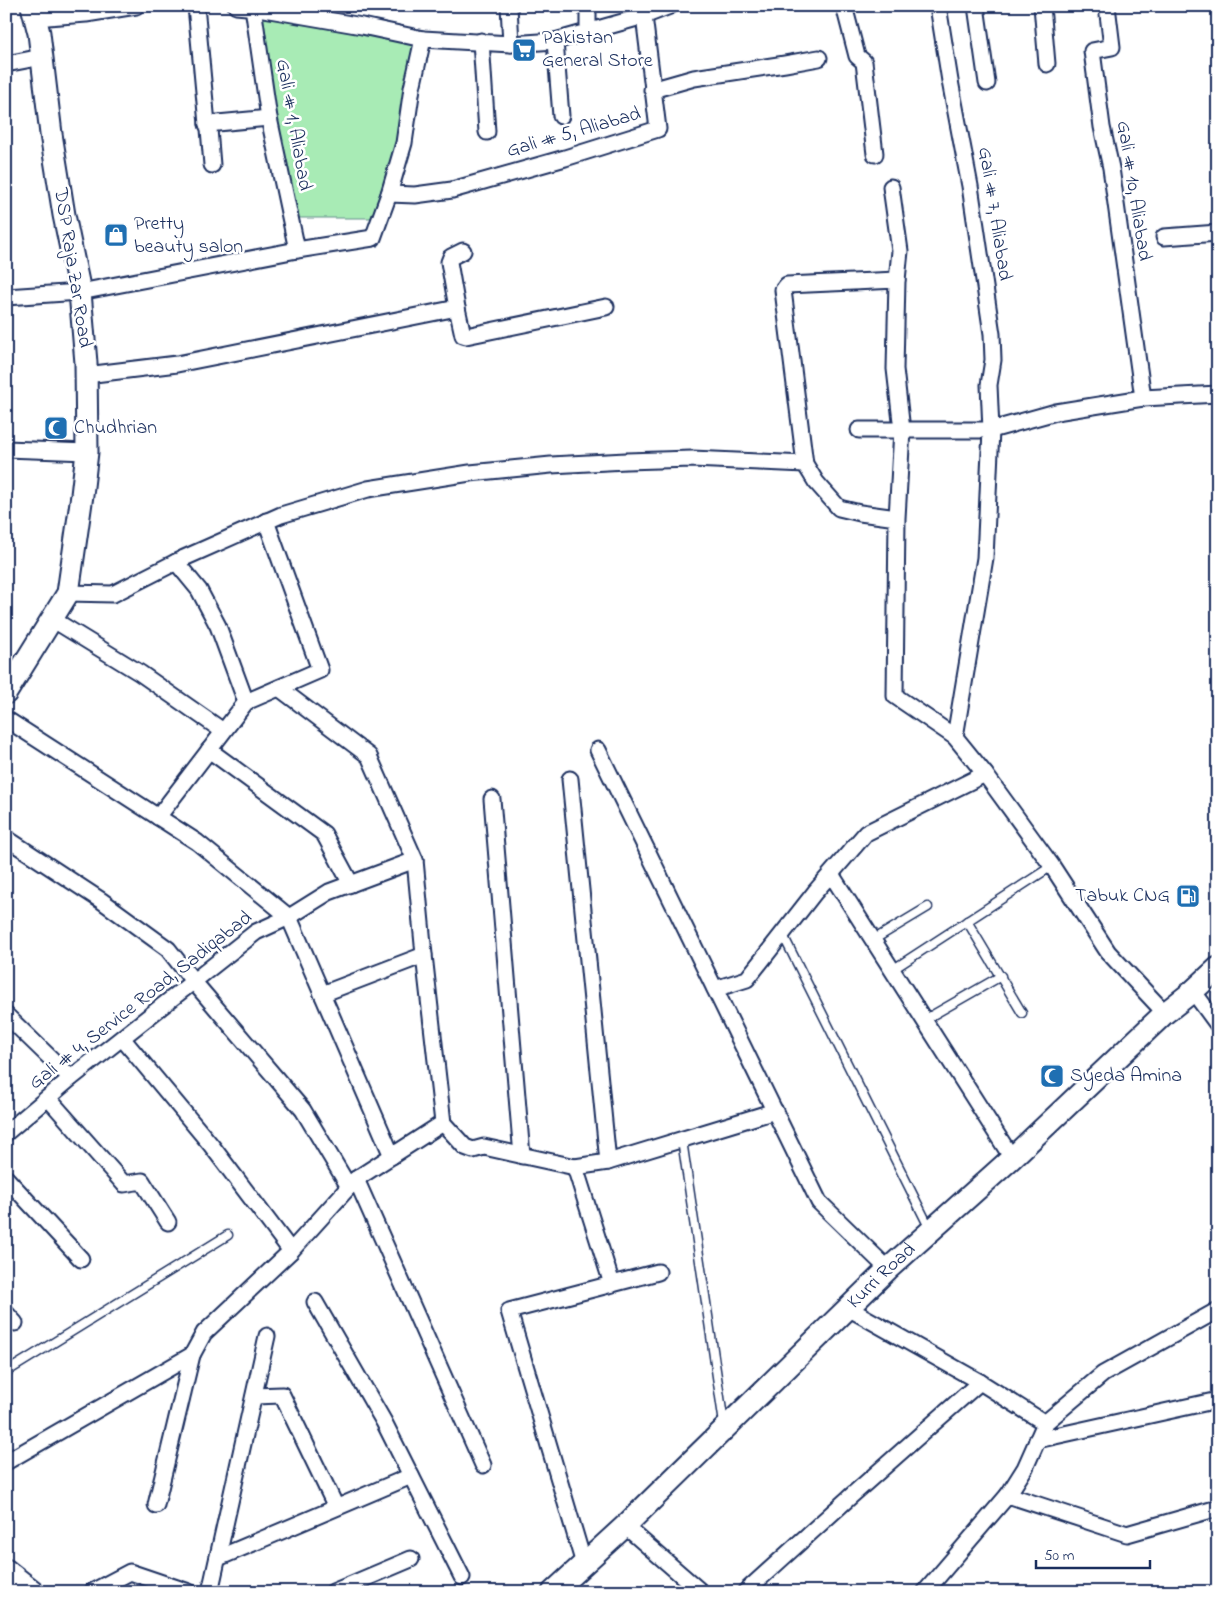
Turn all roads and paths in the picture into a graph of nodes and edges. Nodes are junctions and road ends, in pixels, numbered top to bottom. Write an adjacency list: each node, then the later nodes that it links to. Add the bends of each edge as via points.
1 (136, 6): 13 (street, via 86,14)
2 (196, 6): 28 (street)
3 (236, 6): 12 (street)
4 (509, 6): 19 (street)
5 (588, 6): 15 (street)
6 (670, 6): 14 (street)
7 (844, 6): 30 (street, via 857,56 864,62)
8 (938, 6): 48 (street, Gali # 7, Aliabad, via 992,334)
9 (976, 6): 24 (street)
10 (1042, 6): 23 (street)
11 (1107, 6): 45 (street, Gali # 10, Aliabad, via 1112,47 1092,51)
12 (258, 7): 16 (street); 27 (street, Gali # 1, Aliabad, via 254,14)
13 (33, 12): 20 (main road, DSP Raja Zar Road)
14 (644, 16): 15 (street); 25 (street, Gali # 5, Aliabad)
15 (591, 30): 18 (street)
16 (423, 39): 17 (street); 33 (street, via 404,143)
17 (481, 41): 19 (street); 29 (street)
18 (554, 41): 19 (street); 26 (street)
19 (511, 44)
20 (42, 56): 22 (street); 39 (main road, DSP Raja Zar Road, via 64,215)
21 (819, 58): 25 (street, via 694,78)
22 (6, 64)
23 (1046, 64)
24 (987, 83)
25 (652, 90): 33 (street, Gali # 5, Aliabad, via 658,129 457,188 415,195)
26 (562, 116)
27 (270, 118): 28 (street); 36 (street, Gali # 1, Aliabad)
28 (207, 124): 31 (street)
29 (487, 132)
30 (875, 154)
31 (212, 165)
32 (891, 187): 38 (street, via 900,251)
33 (389, 194): 36 (street, via 373,238)
34 (1218, 233): 35 (street)
35 (1164, 237)
36 (297, 250): 39 (street)
37 (463, 251): 42 (street, via 451,257 449,262)
38 (897, 280): 47 (street, via 895,369); 51 (street, via 787,285 783,290)
39 (80, 292): 40 (street); 43 (main road, DSP Raja Zar Road)
40 (6, 297)
41 (606, 307): 42 (street, via 466,336 462,335)
42 (457, 308): 43 (street, via 177,364)
43 (86, 375): 50 (main road, DSP Raja Zar Road)
44 (1218, 394): 45 (street)
45 (1143, 398): 48 (street, via 1056,412)
46 (859, 430): 47 (street)
47 (902, 430): 48 (street); 52 (street)
48 (990, 430): 62 (street, Gali # 7, Aliabad, via 985,558)
49 (6, 448): 50 (street)
50 (87, 452): 55 (main road, DSP Raja Zar Road)
51 (805, 464): 52 (street, via 839,508); 53 (street, via 626,460 551,464 368,489)
52 (897, 518): 62 (street, via 895,696)
53 (266, 521): 54 (street); 57 (street, via 320,670)
54 (176, 562): 55 (street, via 114,594); 59 (street, via 199,590 218,626)
55 (68, 593): 56 (main road, DSP Raja Zar Road)
56 (52, 619): 58 (main road, DSP Raja Zar Road); 61 (street, via 140,673)
57 (278, 688): 59 (street); 70 (street, via 369,756)
58 (6, 694)
59 (246, 702): 61 (street)
60 (6, 719): 68 (street)
61 (223, 731): 63 (street)
62 (954, 737): 65 (street)
63 (209, 750): 68 (street); 73 (street, via 324,834)
64 (598, 750): 84 (street)
65 (985, 774): 71 (street); 72 (street, via 866,833)
66 (570, 779): 102 (street)
67 (492, 798): 100 (street)
68 (158, 817): 75 (street, via 197,842)
69 (6, 838): 83 (street, via 168,949)
70 (415, 860): 73 (street, Gali # 4, Service Road, Sadiqabad); 79 (street)
71 (1052, 866): 76 (lane); 88 (street, via 1108,952)
72 (831, 874): 77 (street); 78 (street)
73 (350, 884): 75 (street, Gali # 4, Service Road, Sadiqabad, via 329,892)
74 (928, 907): 78 (lane)
75 (289, 917): 83 (street, Gali # 4, Service Road, Sadiqabad, via 256,932); 86 (street)
76 (967, 921): 81 (lane); 82 (lane)
77 (782, 933): 84 (street, via 746,979); 107 (lane)
78 (873, 940): 81 (street)
79 (424, 955): 86 (street); 96 (street)
80 (1218, 968): 85 (main road, Kurri Road)
81 (892, 970): 90 (street)
82 (1001, 976): 87 (lane); 90 (lane)
83 (194, 982): 92 (street, Gali # 4, Service Road, Sadiqabad); 105 (street, via 302,1110)
84 (715, 989): 95 (street)
85 (1193, 991): 88 (main road, Kurri Road); 91 (street)
86 (322, 994): 99 (street)
87 (1022, 1013)
88 (1165, 1013): 101 (main road, Kurri Road)
89 (6, 1016): 93 (street)
90 (924, 1020): 101 (street)
91 (1218, 1025)
92 (122, 1038): 93 (street, Gali # 4, Service Road, Sadiqabad); 109 (street, via 211,1145)
93 (71, 1078): 94 (street, Gali # 4, Service Road, Sadiqabad)
94 (48, 1098): 97 (street, Gali # 4, Service Road, Sadiqabad); 106 (street, via 124,1184 142,1181)
95 (775, 1111): 98 (street); 111 (street, via 819,1202)
96 (442, 1123): 99 (street); 100 (street, via 465,1147 474,1150 484,1147)
97 (7, 1132)
98 (682, 1140): 102 (street); 124 (lane)
99 (392, 1156): 105 (street)
100 (522, 1156): 103 (street)
101 (1012, 1158): 107 (main road, Kurri Road)
102 (608, 1162): 103 (street)
103 (575, 1167): 113 (street)
104 (6, 1178): 110 (street)
105 (352, 1183): 109 (street); 127 (street)
106 (168, 1222)
107 (930, 1231): 111 (main road, Kurri Road)
108 (228, 1235): 119 (lane)
109 (291, 1251): 118 (street, via 204,1333)
110 (81, 1259)
111 (888, 1269): 115 (main road, Kurri Road)
112 (658, 1272): 113 (street)
113 (612, 1284): 136 (street, via 509,1311)
114 (315, 1302): 128 (street)
115 (848, 1308): 120 (street); 124 (main road, Kurri Road)
116 (1218, 1310): 123 (street, via 1103,1374)
117 (267, 1336): 121 (street)
118 (192, 1355): 126 (street); 130 (street)
119 (6, 1372)
120 (980, 1382): 123 (street); 146 (street)
121 (254, 1396): 131 (street, via 282,1395); 134 (street)
122 (1218, 1400): 125 (street)
123 (1045, 1424): 125 (street)
124 (725, 1429): 133 (main road, Kurri Road)
125 (1037, 1440): 129 (street)
126 (6, 1462)
127 (483, 1465)
128 (411, 1476): 131 (street); 138 (street)
129 (1008, 1495): 132 (street, via 1127,1534); 147 (street)
130 (156, 1505)
131 (336, 1507): 134 (street)
132 (1218, 1508)
133 (626, 1526): 136 (main road, Kurri Road); 145 (street)
134 (218, 1558): 142 (street)
135 (411, 1559): 143 (street)
136 (584, 1564): 144 (main road, Kurri Road)
137 (6, 1570): 139 (main road)
138 (462, 1577)
139 (34, 1592)
140 (92, 1592): 141 (street, via 130,1572)
141 (189, 1592)
142 (210, 1592)
143 (333, 1592)
144 (553, 1592)
145 (701, 1592)
146 (745, 1592)
147 (925, 1592)

